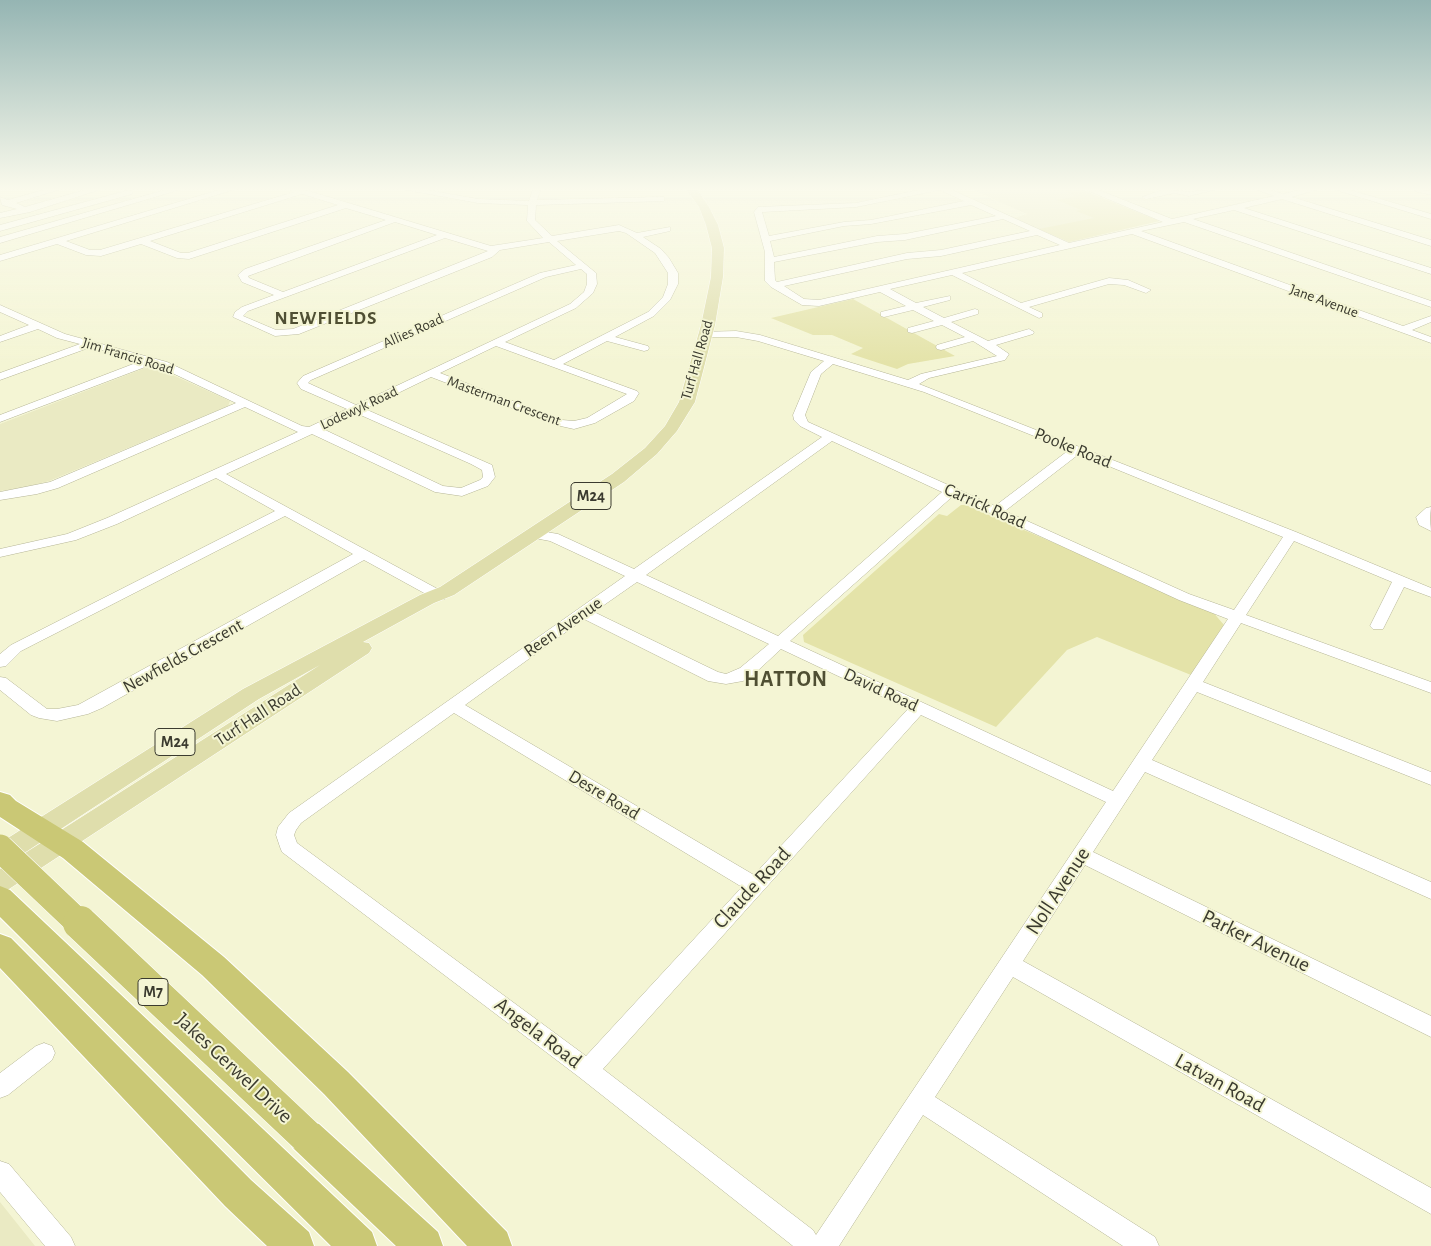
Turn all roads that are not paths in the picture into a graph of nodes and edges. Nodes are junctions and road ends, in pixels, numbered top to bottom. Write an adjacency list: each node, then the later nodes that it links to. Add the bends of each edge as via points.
1 (37, 247): 21 (street)
2 (75, 247): 3 (street, via 93,254)
3 (121, 247)
4 (158, 247): 5 (street, via 189,256)
5 (216, 247)
6 (315, 247): 29 (street, via 248,270 243,275 245,280)
7 (411, 247): 29 (street)
8 (486, 247): 20 (street)
9 (510, 247): 20 (street)
10 (561, 247): 23 (street, Lodewyk Road)
11 (652, 247): 45 (street, via 666,260 673,273 674,284 667,298 651,314)
12 (718, 247): 44 (main road, Turf Hall Road / M24, via 717,277)
13 (768, 247): 22 (street)
14 (835, 247): 22 (street)
15 (968, 247): 26 (street, via 908,256)
16 (1064, 247): 24 (street)
17 (1176, 247): 42 (street, Jane Avenue)
18 (1266, 247): 31 (street)
19 (1354, 247): 25 (street)
20 (496, 250): 29 (street, via 489,256 295,332 274,333 238,317 242,310)
21 (0, 258)
22 (770, 260): 26 (street, via 769,279)
23 (583, 266): 49 (street, Lodewyk Road, via 591,272 592,284 588,293 573,306); 61 (street, Allies Road, via 543,275 302,383)
24 (953, 272): 27 (street); 33 (street)
25 (1431, 272)
26 (774, 284): 27 (street, via 809,304)
27 (882, 289): 32 (street)
28 (1146, 290): 33 (street, via 1125,282 1109,281)
29 (283, 295)
30 (947, 298): 32 (street)
31 (1431, 304)
32 (914, 306): 36 (street); 39 (street)
33 (1020, 306): 37 (street)
34 (0, 308): 40 (street, Jim Francis Road)
35 (975, 312): 39 (street)
36 (884, 314)
37 (1039, 315)
38 (1431, 319): 42 (street)
39 (944, 322): 41 (street); 46 (street)
40 (37, 326): 47 (street); 50 (street, Jim Francis Road)
41 (912, 330)
42 (1403, 330): 48 (street, Jane Avenue)
43 (1029, 332): 51 (street)
44 (706, 334): 54 (street, Pooke Road, via 752,336); 71 (main road, Turf Hall Road / M24, via 687,402 662,439 618,478)
45 (609, 338): 53 (street); 56 (street)
46 (974, 338): 51 (street); 52 (street)
47 (0, 339)
48 (1431, 340)
49 (497, 343): 56 (street, Masterman Crescent); 57 (street, Lodewyk Road)
50 (90, 344): 55 (street, Jim Francis Road); 58 (street)
51 (986, 344): 59 (street, via 1004,356 924,376)
52 (941, 347)
53 (644, 348)
54 (832, 360): 59 (street, Pooke Road); 64 (street, Carrick Road, via 816,372 798,415 804,424)
55 (152, 361): 60 (street, Jim Francis Road); 62 (street)
56 (555, 364): 57 (street, Masterman Crescent, via 633,393 630,399 592,421 560,424)
57 (432, 374): 61 (street, Lodewyk Road)
58 (0, 376)
59 (910, 384): 65 (street, Pooke Road)
60 (245, 403): 63 (street, Jim Francis Road, via 299,429); 68 (street, via 54,484)
61 (355, 409): 63 (street, Lodewyk Road); 63 (street, Jim Francis Road, via 484,465 490,472 489,477 469,490 445,490 320,432)
62 (0, 419)
63 (310, 431): 66 (street, Lodewyk Road)
64 (831, 436): 67 (street, Carrick Road); 75 (street, Reen Avenue)
65 (1077, 450): 70 (street); 72 (street, Pooke Road)
66 (217, 474): 69 (street); 73 (street, Lodewyk Road, via 91,530)
67 (951, 491): 70 (street, Carrick Road); 82 (street)
68 (0, 496)
69 (285, 511): 74 (street); 83 (street, via 16,648)
70 (996, 511): 80 (street, Carrick Road)
71 (534, 534): 75 (street, David Road, via 553,537); 78 (main road, Turf Hall Road / M24)
72 (1291, 535): 76 (street, Pooke Road); 80 (street, Noll Avenue)
73 (0, 553)
74 (364, 554): 78 (street); 84 (street, Newfields Crescent, via 82,710 69,714 45,714)
75 (635, 576): 79 (street, Reen Avenue); 82 (street, David Road)
76 (1400, 580): 77 (street, Pooke Road); 81 (street)
77 (1431, 593)
78 (440, 596): 94 (main road, Turf Hall Road / M24)
79 (583, 613): 82 (street, via 720,678 742,675); 87 (street, Reen Avenue)
80 (1237, 617): 85 (street, Noll Avenue); 86 (street, Carrick Road)
81 (1378, 626)
82 (779, 642): 88 (street, David Road)
83 (0, 662)
84 (0, 682)
85 (1193, 684): 89 (street, Noll Avenue); 90 (street)
86 (1431, 688)
87 (453, 705): 93 (street, Reen Avenue); 99 (street, Desre Road)
88 (918, 707): 91 (street, David Road); 99 (street, Claude Road)
89 (1142, 762): 91 (street, Noll Avenue); 100 (street)
90 (1431, 780)
91 (1117, 800): 96 (street, Noll Avenue)
92 (0, 802): 94 (highway)
93 (295, 818): 106 (street, Angela Road, via 285,831 289,847)
94 (52, 836): 97 (main road, Turf Hall Road / M24); 98 (main road, Turf Hall Road / M24); 115 (highway, via 152,914 271,1020)
95 (0, 848): 114 (highway, Jakes Gerwel Drive / M7, bridge)
96 (1081, 854): 103 (street, Noll Avenue); 104 (street, Parker Avenue)
97 (0, 856)
98 (0, 882)
99 (755, 886): 106 (street, Claude Road)
100 (1431, 891)
101 (0, 898): 113 (highway, M7)
102 (0, 947): 112 (highway, via 238,1193)
103 (1009, 964): 108 (street, Noll Avenue); 110 (street, Latvan Road)
104 (1431, 1027)
105 (44, 1053): 107 (street)
106 (586, 1070): 116 (street, Angela Road)
107 (0, 1086)
108 (920, 1100): 117 (street, Noll Avenue); 118 (street)
109 (0, 1173): 111 (street)
110 (1431, 1202)
111 (62, 1246)
112 (295, 1246)
113 (358, 1246)
114 (424, 1246)
115 (493, 1246)
116 (809, 1246)
117 (824, 1246)
118 (1146, 1246)

